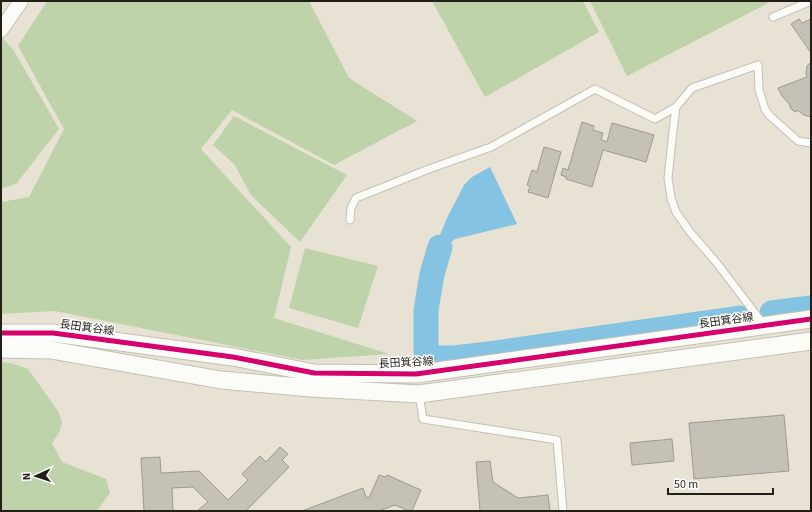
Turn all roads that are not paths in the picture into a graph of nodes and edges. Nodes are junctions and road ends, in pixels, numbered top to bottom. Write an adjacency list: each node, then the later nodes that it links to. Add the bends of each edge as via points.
1 (21, 1): 4 (street)
2 (811, 1): 3 (lane)
3 (773, 17)
4 (1, 30)
5 (676, 107): 6 (lane, via 692,88 758,65 759,90 769,115 798,140); 7 (lane, via 655,119 595,89 491,147 356,198 351,208); 9 (lane, via 668,178 676,212)
6 (811, 143)
7 (350, 220)
8 (811, 319): 9 (street, 長田箕谷線)
9 (764, 325): 10 (street, 長田箕谷線, via 416,374 314,373 233,357 53,333)
10 (1, 333)
11 (811, 341): 13 (street)
12 (1, 349): 13 (street, via 51,350 221,380)
13 (419, 394): 14 (lane, via 423,419 557,440)
14 (563, 511)

